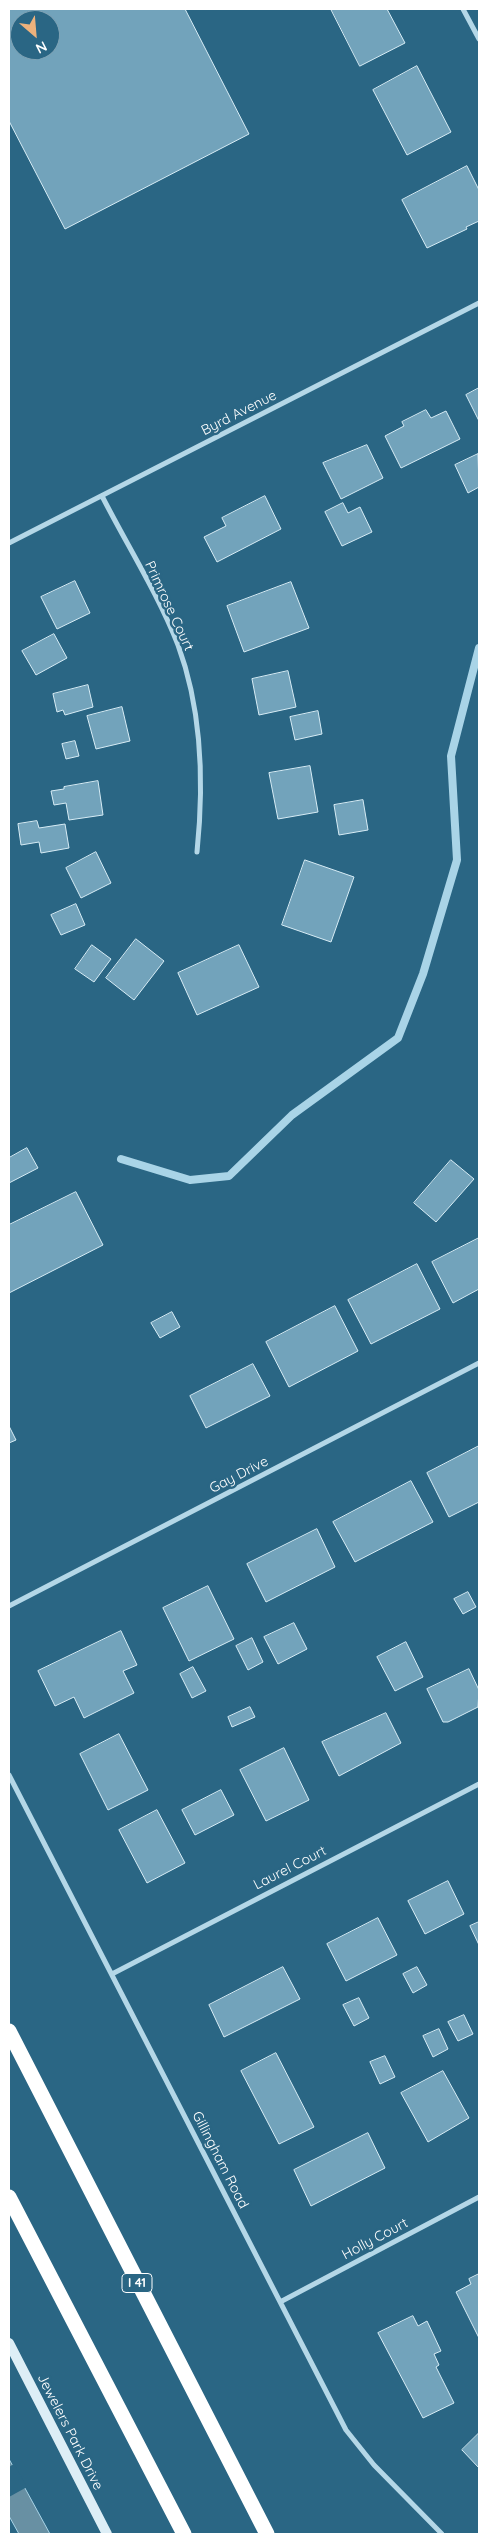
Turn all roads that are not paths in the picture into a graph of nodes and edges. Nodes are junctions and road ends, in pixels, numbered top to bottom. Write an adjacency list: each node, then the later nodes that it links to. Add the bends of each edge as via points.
1 (463, 9): 2 (street)
2 (479, 39)
3 (479, 303): 4 (street, Byrd Avenue)
4 (102, 496): 5 (street, Byrd Avenue); 6 (street, Primrose Court, via 174,638 187,675 196,714 202,805)
5 (9, 543)
6 (196, 852)
7 (479, 1363): 8 (street, Gay Drive)
8 (9, 1606)
9 (9, 1775): 11 (street, Gillingham Road)
10 (479, 1784): 11 (street, Laurel Court)
11 (112, 1974): 15 (street, Gillingham Road)
12 (9, 2031): 19 (highway, I 41)
13 (479, 2197): 15 (street, Holly Court)
14 (9, 2198): 18 (highway)
15 (282, 2301): 20 (street, Gillingham Road, via 346,2430 374,2465)
16 (9, 2343): 17 (street, Jewelers Park Drive)
17 (107, 2534)
18 (184, 2534)
19 (268, 2534)
20 (442, 2534)

